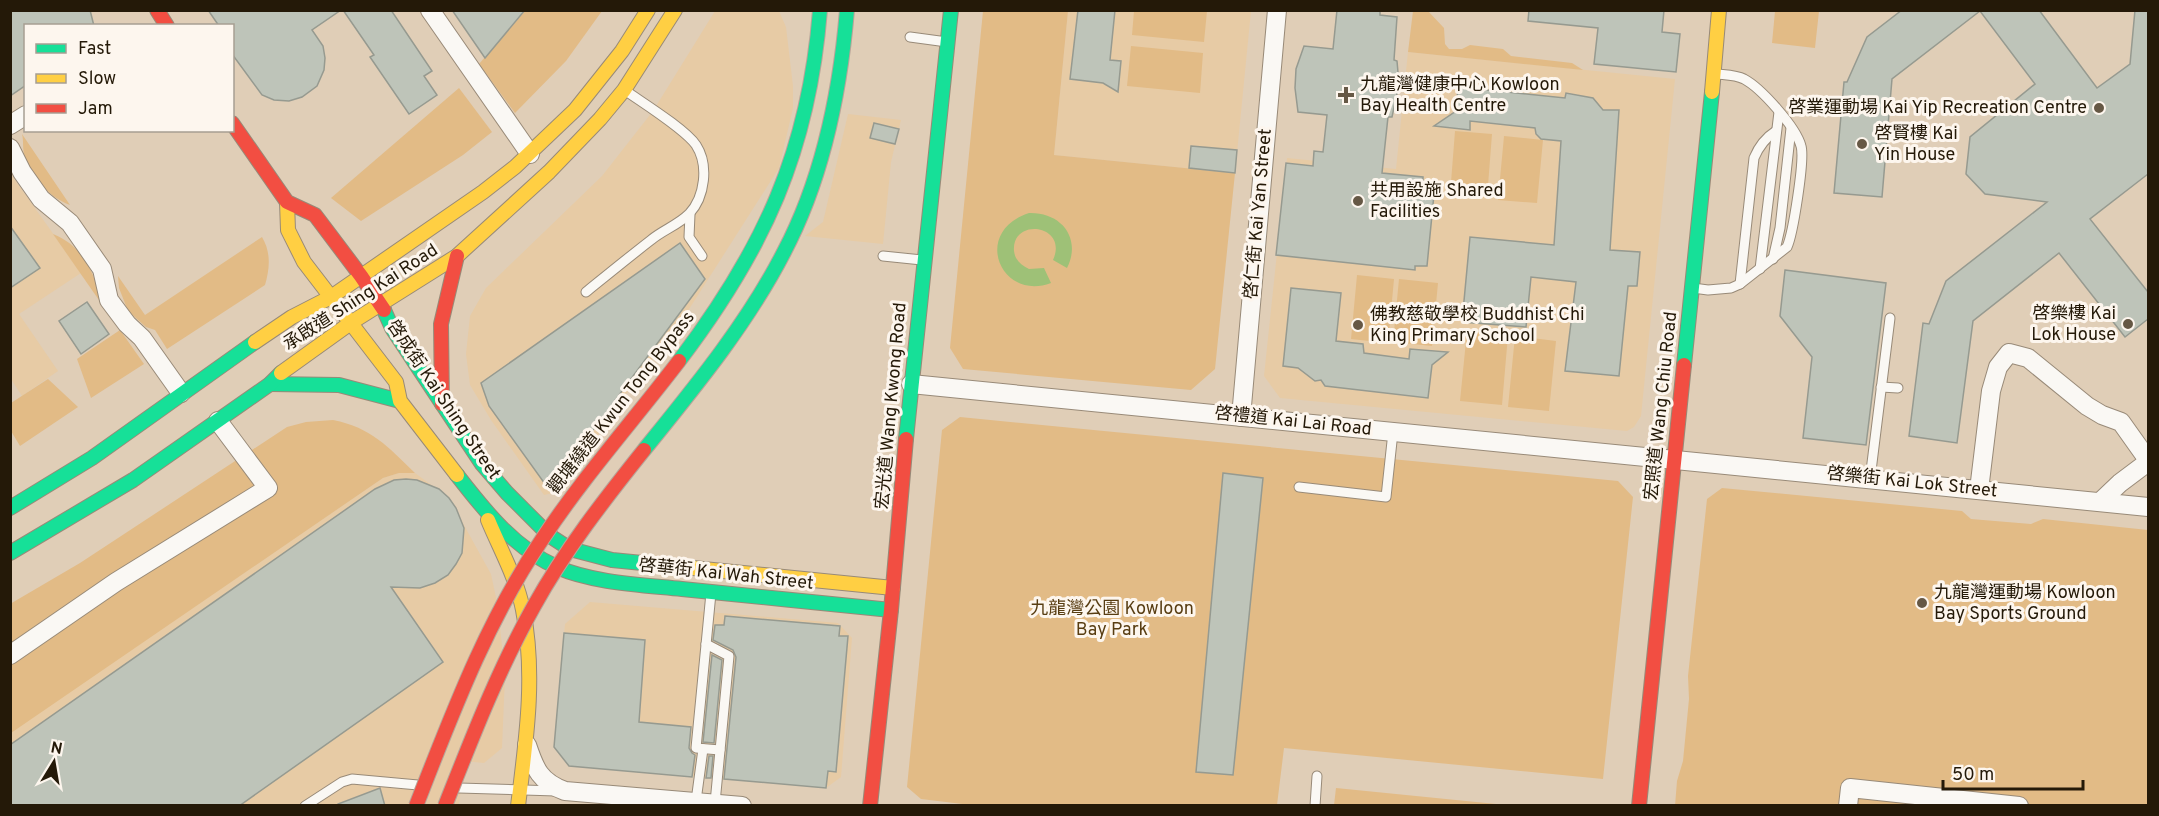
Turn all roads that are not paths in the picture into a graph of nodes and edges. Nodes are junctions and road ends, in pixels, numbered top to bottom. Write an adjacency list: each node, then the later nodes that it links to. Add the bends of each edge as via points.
1 (430, 10): 19 (street)
2 (648, 10): 19 (main road, 承啟道 Shing Kai Road, via 622,51 575,110)
3 (675, 10): 12 (main road, 承啟道 Shing Kai Road)
4 (820, 10): 71 (main road, 觀塘繞道 Kwun Tong Bypass, bridge, via 816,57 801,135 766,226 714,313 560,514 517,578 475,660)
5 (847, 10): 72 (main road, bridge, via 842,64 826,141 806,202 784,251 734,333 596,511 544,587 503,664)
6 (951, 10): 10 (main road, 宏光道 Wang Kwong Road)
7 (1277, 10): 42 (street, 啓仁街 Kai Yan Street)
8 (1719, 10): 11 (main road, 宏照道 Wang Chiu Road)
9 (910, 37): 10 (lane)
10 (948, 42): 25 (main road, 宏光道 Wang Kwong Road)
11 (1714, 74): 13 (lane, via 1743,79); 29 (main road, 宏照道 Wang Chiu Road)
12 (624, 90): 21 (lane, via 696,145 704,181); 22 (main road, 承啟道 Shing Kai Road, via 549,172)
13 (1779, 112): 17 (lane); 26 (lane, via 1791,128 1780,228 1773,258)
14 (24, 116): 15 (street)
15 (10, 125)
16 (234, 126): 20 (main road)
17 (1776, 131): 26 (lane); 28 (lane, via 1766,137 1754,158)
18 (10, 148): 39 (street, via 41,199 70,223 102,269 109,300)
19 (530, 154): 27 (main road, 承啟道 Shing Kai Road, via 483,192)
20 (287, 202): 27 (main road, 啓成街 Kai Shing Street, via 315,215); 31 (main road, 啓成街 Kai Shing Street, via 288,230 304,262)
21 (690, 214): 23 (lane, via 689,237); 30 (lane, via 653,237)
22 (457, 256): 32 (main road, 承啟道 Shing Kai Road); 41 (main road, via 441,324)
23 (702, 256)
24 (883, 256): 25 (lane)
25 (924, 261): 36 (main road, 宏光道 Wang Kwong Road)
26 (1760, 269): 28 (lane)
27 (361, 276): 31 (main road, 承啟道 Shing Kai Road); 32 (main road, 啓成街 Kai Shing Street)
28 (1740, 284): 29 (lane, via 1721,290)
29 (1692, 288): 45 (main road, 宏照道 Wang Chiu Road)
30 (586, 292)
31 (331, 297): 34 (main road, 啓成街 Kai Shing Street); 39 (main road, 承啟道 Shing Kai Road, via 292,317)
32 (380, 303): 34 (main road, 承啟道 Shing Kai Road); 41 (main road, 啓成街 Kai Shing Street)
33 (1890, 318): 37 (lane)
34 (352, 322): 35 (main road, 承啟道 Shing Kai Road); 40 (main road, 啓成街 Kai Shing Street, via 396,382)
35 (270, 384): 40 (main road, via 339,385); 43 (main road, 承啟道 Shing Kai Road)
36 (911, 384): 42 (street, 啓禮道 Kai Lai Road); 58 (main road, 宏光道 Wang Kwong Road)
37 (1881, 387): 38 (lane); 47 (lane)
38 (1898, 388)
39 (181, 393): 53 (main road, 承啟道 Shing Kai Road, via 92,458)
40 (400, 401): 51 (main road, 啓成街 Kai Shing Street)
41 (442, 405): 54 (main road, 啓成街 Kai Shing Street, via 507,493 550,536)
42 (1241, 417): 44 (street, 啓禮道 Kai Lai Road)
43 (218, 421): 55 (main road, 承啟道 Shing Kai Road, via 133,480); 61 (street, via 268,488 116,582)
44 (1393, 432): 45 (street, 啓禮道 Kai Lai Road); 48 (lane, via 1386,497)
45 (1675, 460): 47 (street, 啓樂街 Kai Lok Street); 77 (main road, 宏照道 Wang Chiu Road)
46 (2148, 461): 49 (street, via 2121,422 2087,406 2028,358 2009,353 1998,367 1991,391); 50 (street)
47 (1870, 479): 49 (street, 啓樂街 Kai Lok Street)
48 (1299, 487)
49 (1978, 490): 50 (street, 啓樂街 Kai Lok Street)
50 (2100, 502): 52 (street, 啓樂街 Kai Lok Street)
51 (482, 507): 56 (main road, 啓成街 Kai Shing Street, via 524,546); 62 (main road, via 518,592)
52 (2148, 507)
53 (10, 508)
54 (570, 549): 56 (street); 57 (main road, 啓華街 Kai Wah Street)
55 (10, 553)
56 (558, 568): 57 (main road, 啓華街 Kai Wah Street, via 608,581); 62 (street, via 546,599)
57 (713, 579): 58 (main road, 啓華街 Kai Wah Street); 59 (main road, 啓華街 Kai Wah Street); 60 (lane)
58 (893, 588): 59 (main road, 宏光道 Wang Kwong Road)
59 (891, 610): 75 (main road, 宏光道 Wang Kwong Road)
60 (706, 644): 64 (lane, via 696,748); 65 (lane, via 729,656)
61 (10, 655)
62 (531, 676): 63 (main road)
63 (526, 741): 67 (main road); 68 (street, via 537,770 551,786)
64 (703, 749): 65 (lane); 69 (lane)
65 (720, 750): 69 (lane)
66 (1317, 776): 76 (lane)
67 (520, 791): 68 (lane); 70 (lane, via 352,779); 73 (main road)
68 (565, 791): 69 (street)
69 (706, 802): 74 (street)
70 (305, 806)
71 (416, 806)
72 (445, 806)
73 (518, 806)
74 (742, 806)
75 (870, 806)
76 (1315, 806)
77 (1638, 806)
78 (1848, 806): 79 (street, via 1850,788)
79 (2019, 806)

